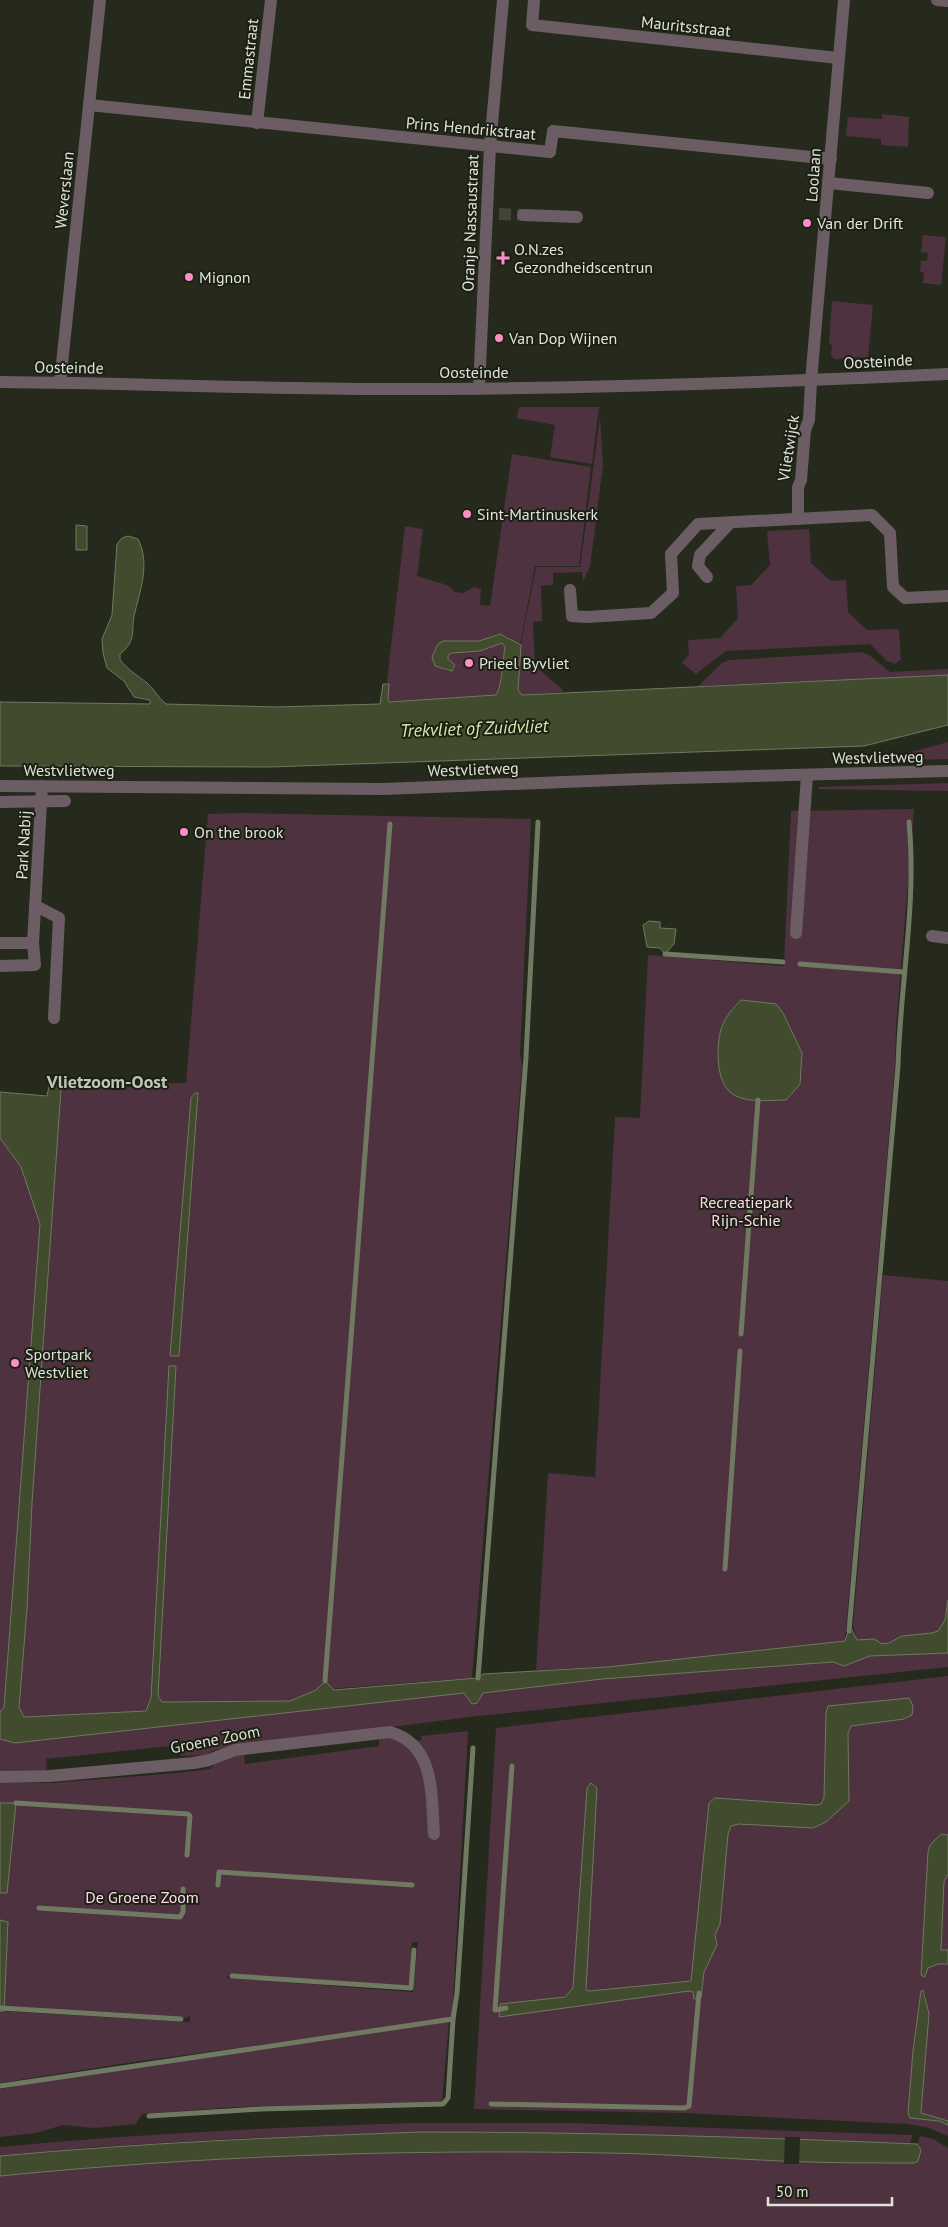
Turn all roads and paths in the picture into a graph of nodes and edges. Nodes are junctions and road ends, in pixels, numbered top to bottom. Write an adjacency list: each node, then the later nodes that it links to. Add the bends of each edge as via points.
1 (100, 0): 9 (street, Weverslaan)
2 (271, 0): 10 (street, Emmastraat)
3 (503, 0): 11 (street, Oranje Nassaustraat)
4 (534, 0): 8 (street, Mauritsstraat, via 532,25)
5 (844, 0): 8 (street, Loolaan)
6 (937, 0): 7 (street)
7 (948, 1)
8 (838, 58): 12 (street, Loolaan)
9 (89, 105): 10 (street, Prins Hendrikstraat); 20 (street, Weverslaan)
10 (257, 122): 11 (street, Prins Hendrikstraat)
11 (490, 146): 12 (street, Prins Hendrikstraat, via 550,152 553,131); 21 (street, Oranje Nassaustraat, via 493,214)
12 (831, 159): 13 (street, Loolaan)
13 (829, 184): 14 (street); 19 (street, Loolaan)
14 (928, 193)
15 (523, 215): 16 (street)
16 (577, 217)
17 (948, 374): 19 (street, Oosteinde)
18 (0, 382): 20 (street, Oosteinde)
19 (811, 382): 21 (street, Oosteinde); 22 (street, Vlietwijck, via 809,420 798,486)
20 (60, 383): 21 (street, Oosteinde)
21 (479, 388)
22 (798, 519): 23 (street); 26 (street, via 872,515 890,532 893,587 905,598)
23 (730, 523): 24 (street, via 700,555 698,566); 25 (street, via 698,524 676,548 671,554 673,593 651,613 572,616)
24 (707, 577)
25 (570, 590)
26 (948, 596)
27 (948, 771): 28 (street, Westvlietweg)
28 (808, 775): 30 (street, Westvlietweg, via 383,789); 35 (street)
29 (0, 786): 30 (street, Westvlietweg)
30 (42, 786): 33 (street, Park Nabij)
31 (65, 801): 33 (street, Westvlietweg)
32 (0, 802): 33 (street, Westvlietweg)
33 (42, 803): 34 (street, Park Nabij)
34 (36, 906): 39 (street, Park Nabij); 41 (street, via 59,918)
35 (796, 933)
36 (932, 936): 37 (street)
37 (948, 938)
38 (0, 943): 39 (street)
39 (33, 943): 40 (street, Park Nabij)
40 (35, 965): 41 (street); 42 (street)
41 (57, 965): 43 (street)
42 (0, 966)
43 (54, 1018)
44 (0, 1777): 45 (street, Groene Zoom, via 50,1776 194,1762 235,1750 384,1732 406,1738 428,1767)
45 (434, 1834)

